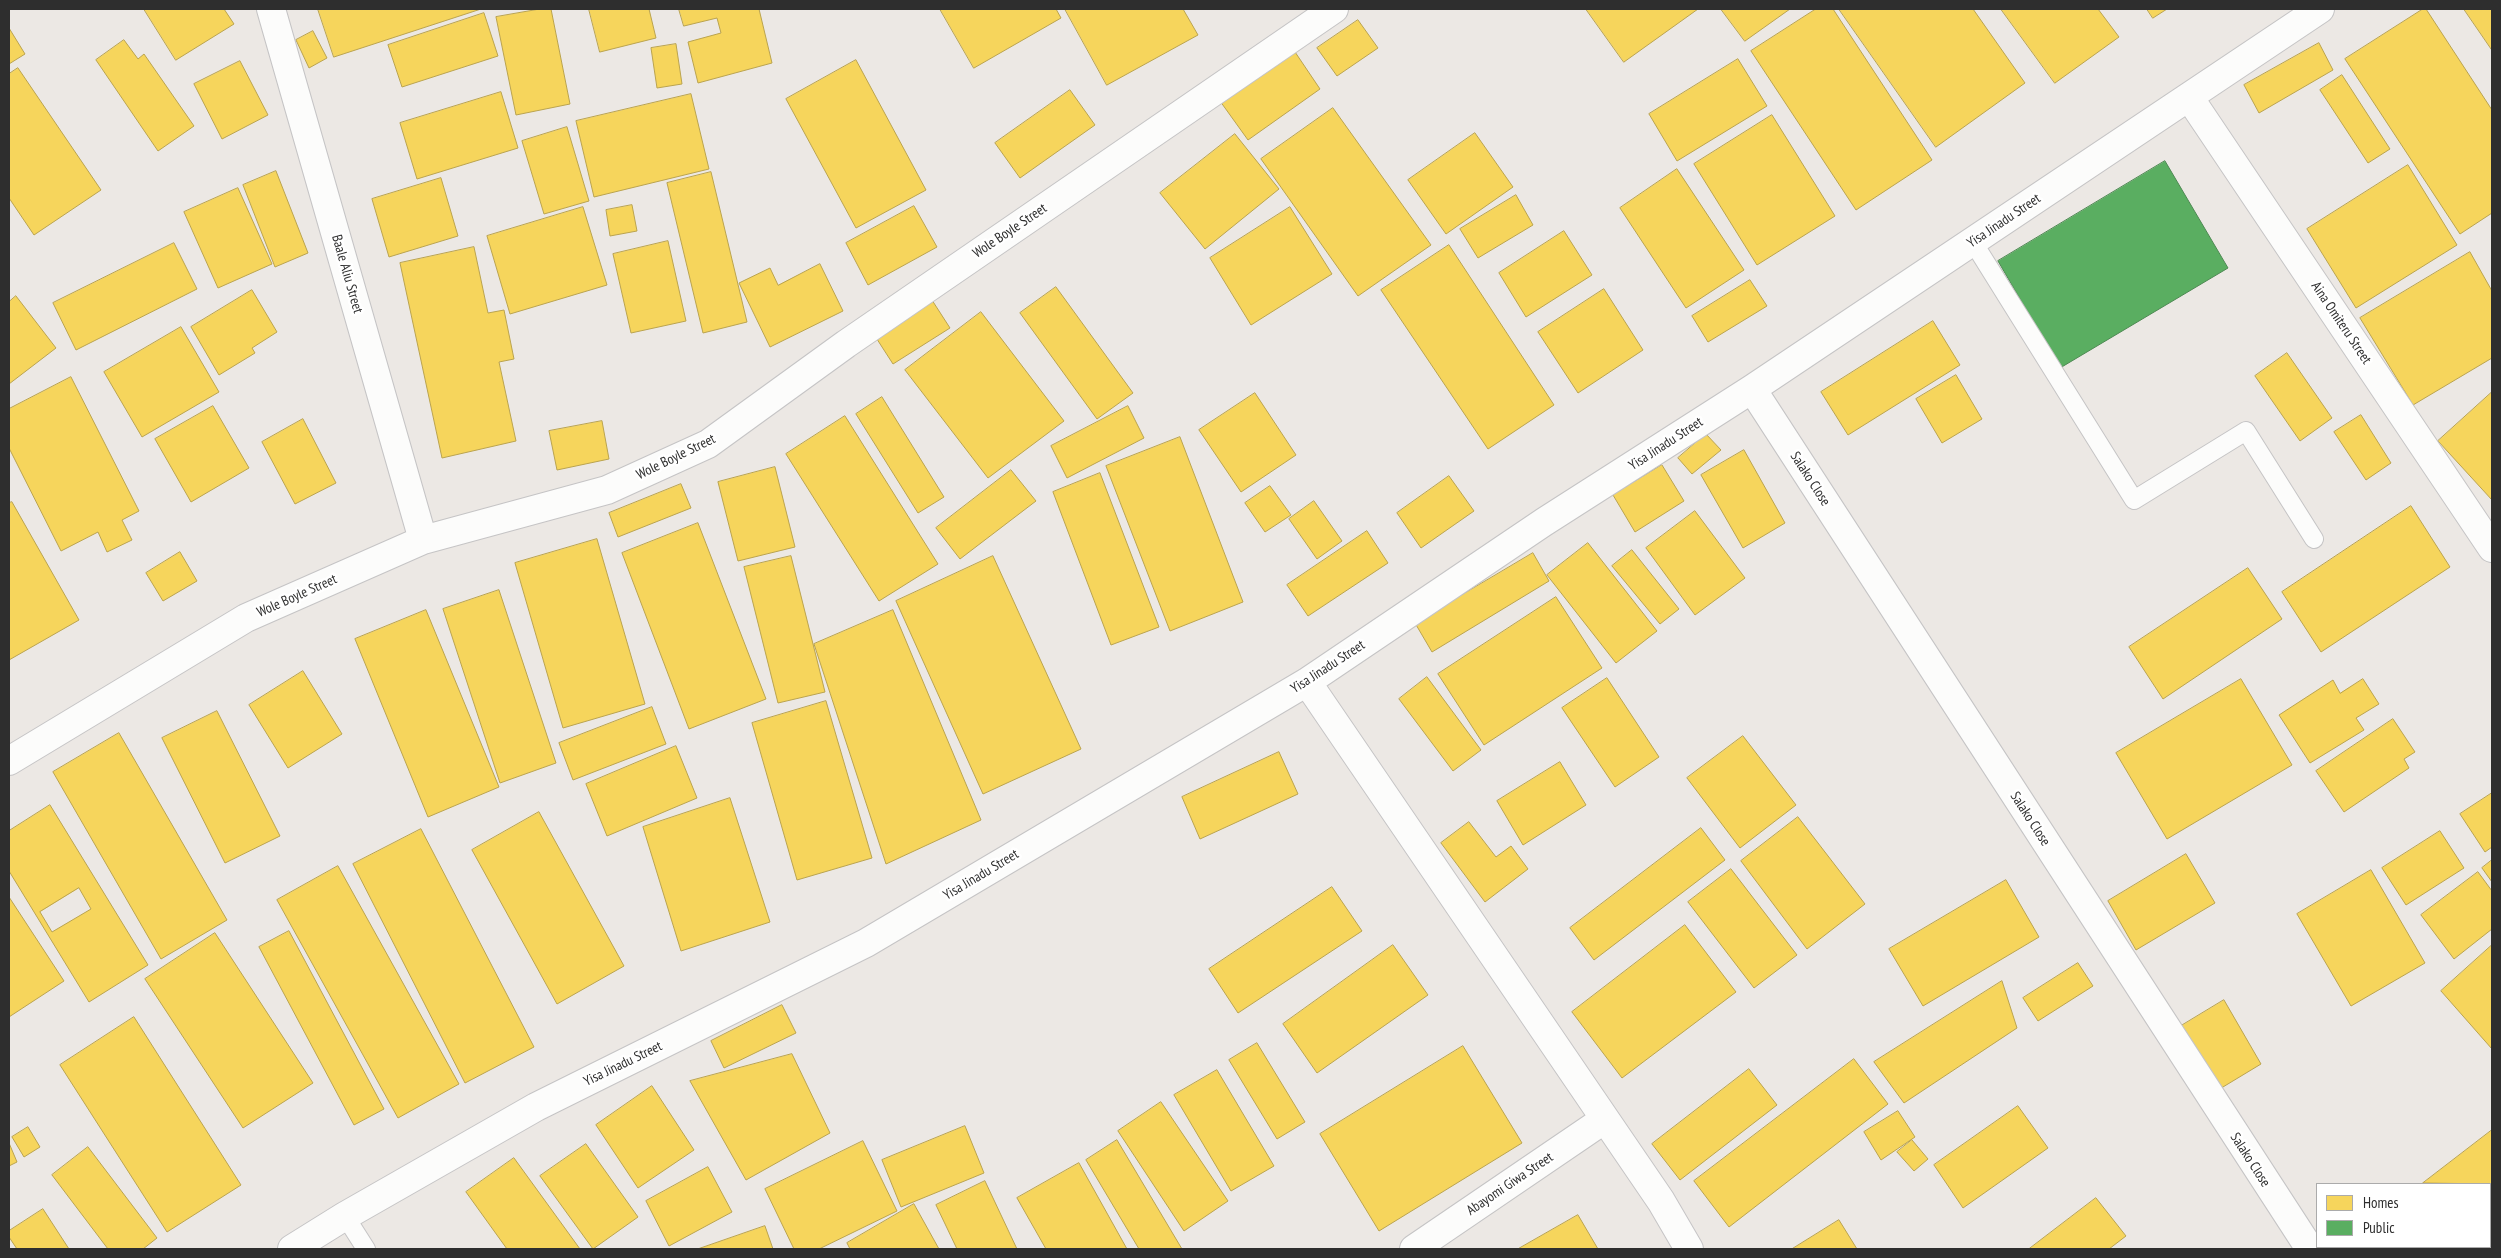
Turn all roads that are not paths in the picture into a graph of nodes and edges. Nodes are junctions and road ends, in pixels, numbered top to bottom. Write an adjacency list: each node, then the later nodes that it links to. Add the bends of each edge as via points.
1 (271, 9): 8 (street, Baale Aliu Street)
2 (1334, 9): 8 (street, Wole Boyle Street, via 846,344 708,444 607,490)
3 (2320, 9): 4 (street, Yisa Jinadu Street)
4 (2189, 98): 5 (street, Yisa Jinadu Street); 9 (street, Aina Omiteru Street)
5 (1973, 242): 6 (street, Yisa Jinadu Street); 7 (lane, via 2134,500 2246,431)
6 (1752, 389): 10 (street, Yisa Jinadu Street, via 1544,522); 18 (street, Salako Close)
7 (2314, 539)
8 (423, 540): 11 (street, Wole Boyle Street, via 246,618)
9 (2492, 548)
10 (1307, 682): 12 (street); 13 (street, Yisa Jinadu Street, via 866,943 536,1107)
11 (10, 757)
12 (1605, 1119): 16 (street, Abayomi Giwa Street); 17 (street, via 1661,1201)
13 (345, 1216): 14 (street, Yisa Jinadu Street); 15 (lane)
14 (292, 1249)
15 (366, 1249)
16 (1414, 1249)
17 (1689, 1249)
18 (2310, 1249)

